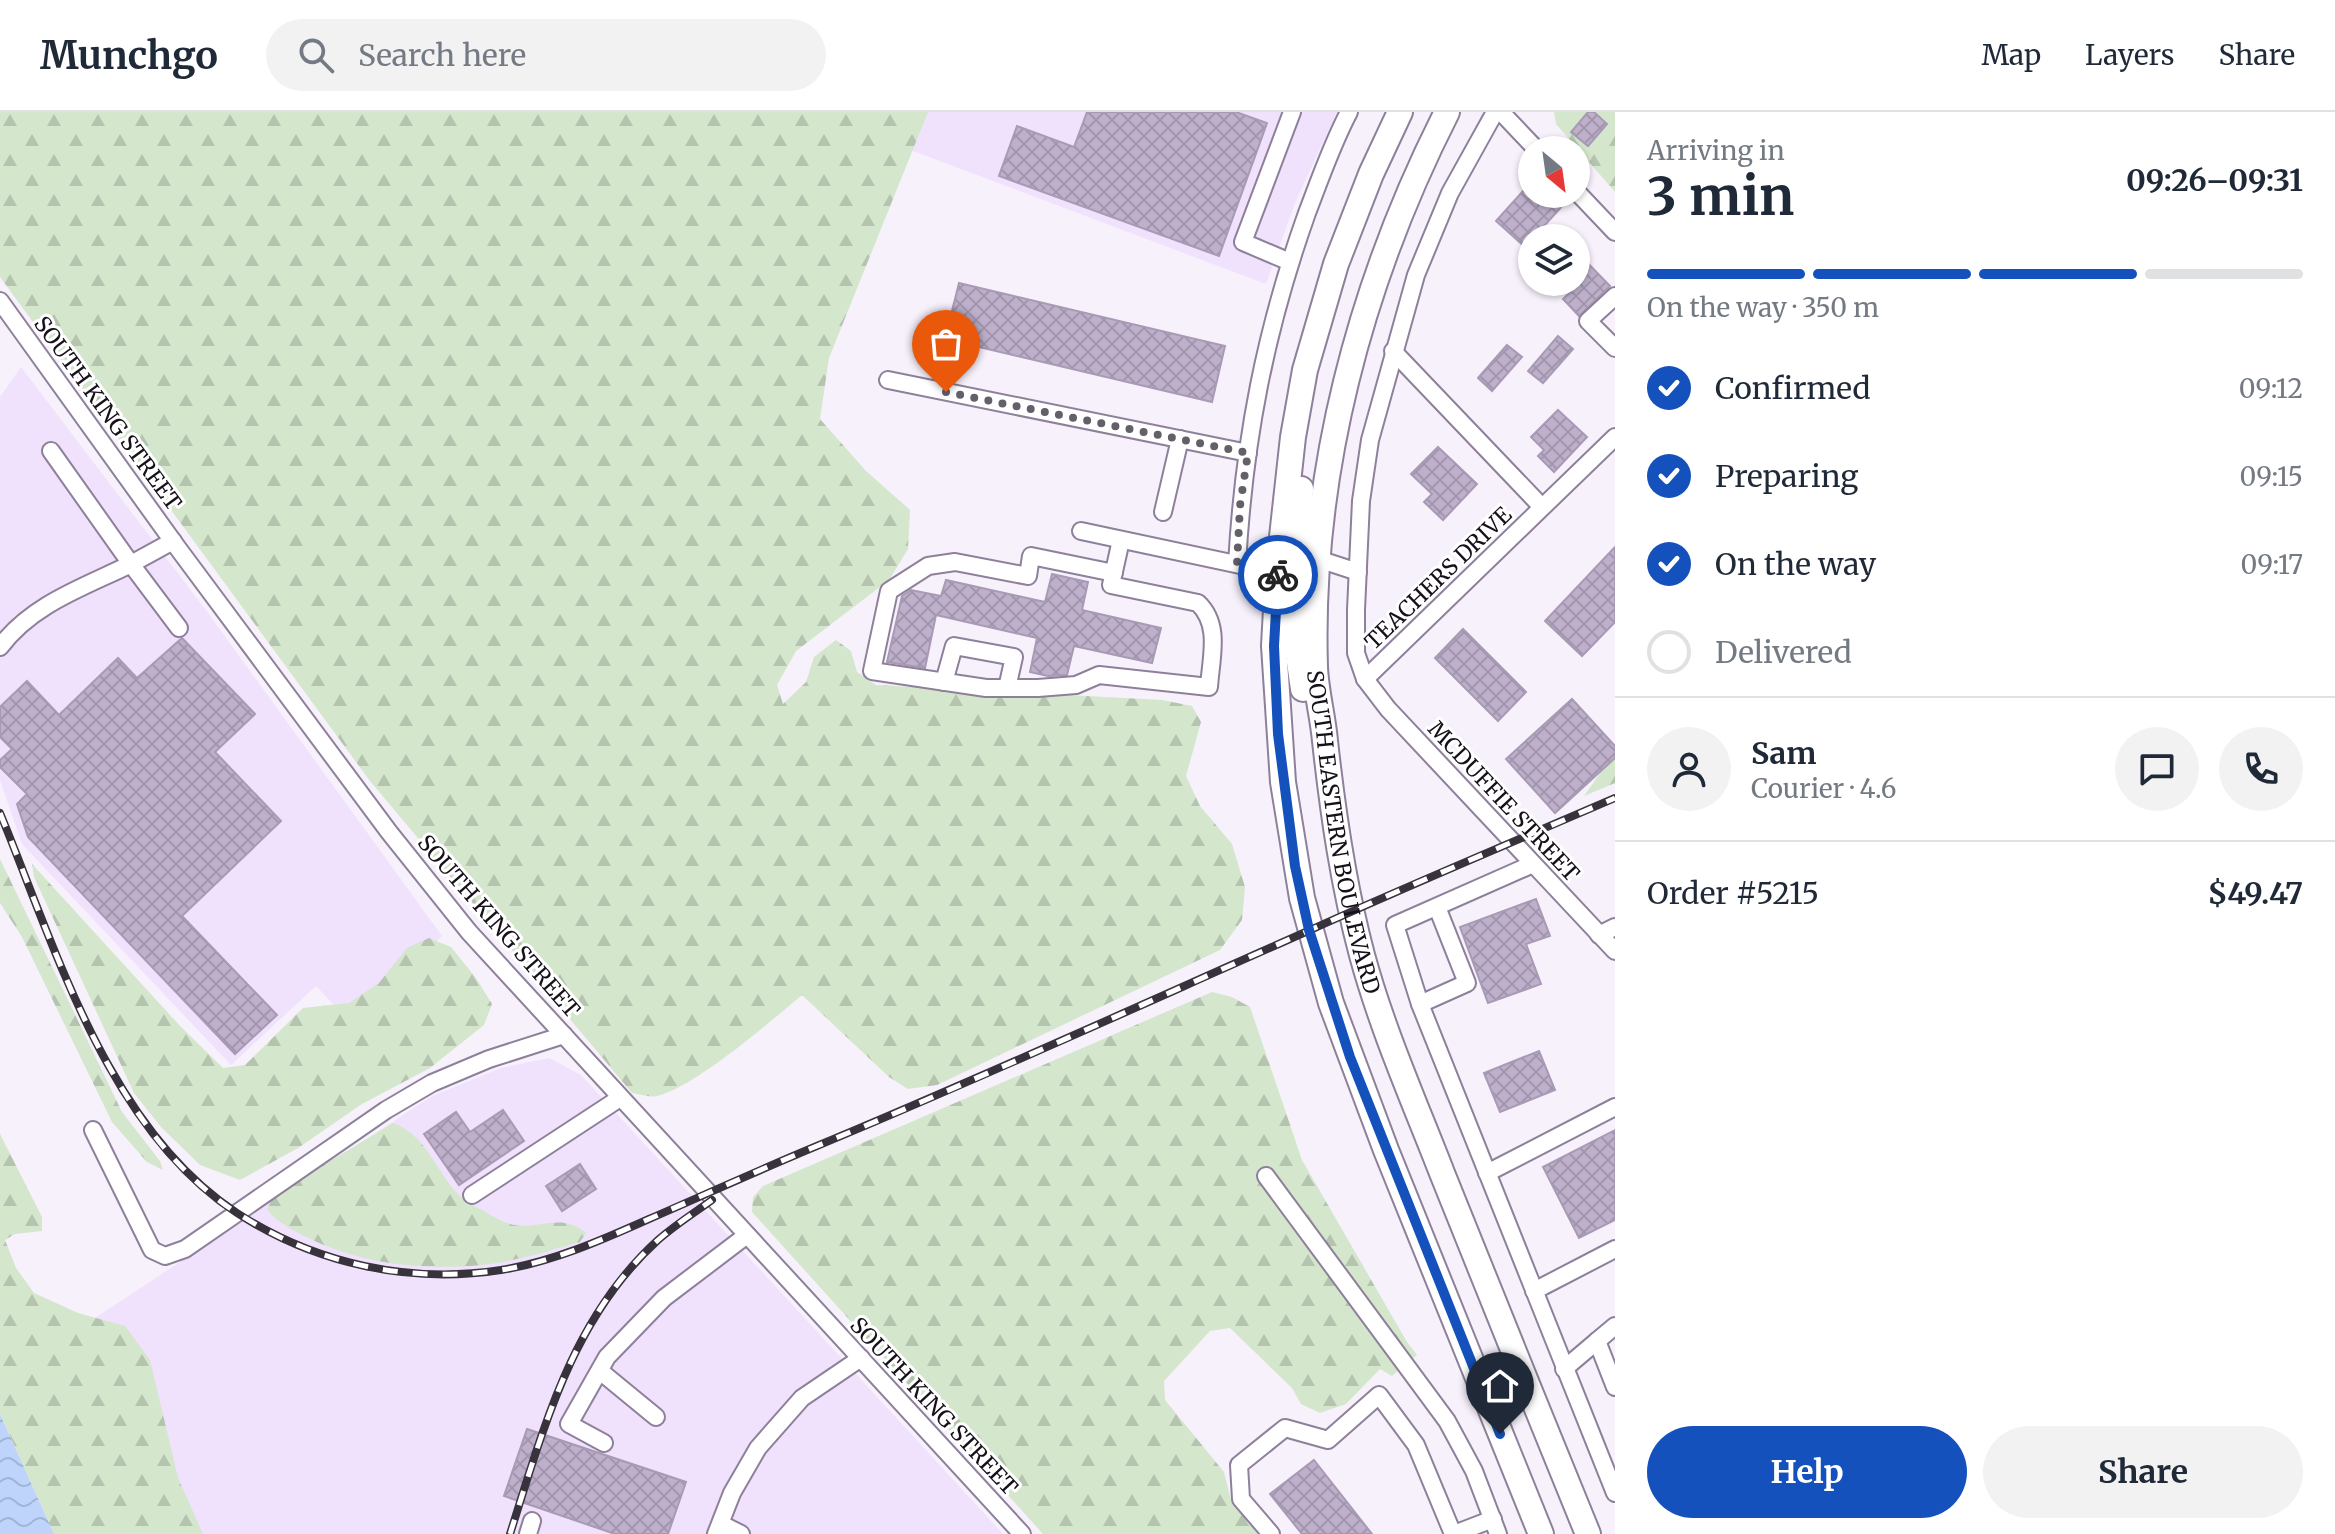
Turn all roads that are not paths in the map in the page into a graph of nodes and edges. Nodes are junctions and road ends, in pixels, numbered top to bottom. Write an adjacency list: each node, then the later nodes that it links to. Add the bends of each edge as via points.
1 (1292, 112): 10 (street, via 1243,242)
2 (1349, 112): 10 (street)
3 (1400, 112): 15 (highway, SOUTH EASTERN BOULEVARD, via 1336,264)
4 (1447, 112): 26 (highway, SOUTH EASTERN BOULEVARD, via 1402,209 1358,332 1330,456)
5 (1495, 112): 14 (street, via 1450,193 1416,275)
6 (1501, 112): 7 (street)
7 (1524, 136)
8 (1590, 206): 9 (street)
9 (1615, 232)
10 (1290, 262): 20 (street, via 1266,343)
11 (1615, 296): 13 (street, via 1588,321)
12 (0, 301): 25 (street, SOUTH KING STREET)
13 (1615, 348)
14 (1393, 351): 21 (street); 29 (street, via 1370,440)
15 (1305, 370): 26 (highway, via 1300,531); 31 (highway, SOUTH EASTERN BOULEVARD)
16 (888, 380): 18 (street)
17 (1615, 437): 21 (street, TEACHERS DRIVE)
18 (1180, 439): 20 (street); 22 (street)
19 (51, 451): 27 (street)
20 (1248, 453): 28 (street)
21 (1542, 507): 34 (street, TEACHERS DRIVE)
22 (1163, 512)
23 (1081, 531): 24 (street)
24 (1121, 540): 28 (street); 30 (street)
25 (173, 541): 27 (street); 44 (street, SOUTH KING STREET, via 413,863)
26 (1318, 559): 29 (street); 37 (highway, SOUTH EASTERN BOULEVARD, via 1315,671)
27 (131, 564): 32 (street); 33 (street, via 38,609)
28 (1237, 564): 31 (street)
29 (1358, 572): 34 (street, TEACHERS DRIVE, via 1356,653)
30 (1114, 573): 35 (street, via 1031,556 1028,576 955,562 928,566 889,591 872,671); 36 (street, via 1111,585 1198,603 1207,612 1214,630 1209,687 1099,675 1076,685)
31 (1278, 573): 37 (highway, via 1299,604 1301,679); 60 (highway, SOUTH EASTERN BOULEVARD, via 1278,734 1309,930 1353,1064)
32 (179, 628)
33 (0, 647)
34 (1365, 679): 38 (street, MCDUFFIE STREET)
35 (944, 682): 36 (street); 36 (street, via 954,646 1014,657)
36 (1007, 688)
37 (1331, 800): 72 (highway, SOUTH EASTERN BOULEVARD, via 1351,911 1383,1018)
38 (1533, 864): 39 (street, SOUTH EASTERN BOULEVARD); 41 (street, MCDUFFIE STREET)
39 (1437, 907): 43 (street, SOUTH EASTERN BOULEVARD, via 1395,925); 43 (street, via 1467,983)
40 (1615, 927): 41 (street)
41 (1599, 935): 42 (street, MCDUFFIE STREET)
42 (1615, 951)
43 (1420, 1004): 48 (street, SOUTH EASTERN BOULEVARD)
44 (564, 1035): 45 (street, SOUTH KING STREET); 47 (street, via 432,1083 185,1249 165,1256 152,1250)
45 (620, 1098): 50 (street); 51 (street, SOUTH KING STREET)
46 (1615, 1107): 48 (street)
47 (93, 1130)
48 (1487, 1173): 53 (street, SOUTH EASTERN BOULEVARD)
49 (1266, 1176): 64 (street, via 1447,1421)
50 (472, 1195)
51 (747, 1235): 56 (street, SOUTH KING STREET); 58 (street, via 664,1298)
52 (1615, 1249): 53 (street)
53 (1534, 1291): 57 (street, SOUTH EASTERN BOULEVARD)
54 (1615, 1326): 55 (street)
55 (1597, 1341): 57 (street); 59 (street)
56 (861, 1358): 65 (street, via 802,1398 758,1448); 67 (street, SOUTH KING STREET)
57 (1564, 1369): 63 (street, SOUTH EASTERN BOULEVARD)
58 (600, 1371): 61 (street); 62 (street, via 569,1424)
59 (1615, 1387)
60 (1490, 1409): 70 (highway, SOUTH EASTERN BOULEVARD); 71 (highway)
61 (656, 1417)
62 (604, 1443)
63 (1614, 1486)
64 (1496, 1527): 69 (street)
65 (718, 1529): 66 (street)
66 (741, 1534)
67 (1022, 1534)
68 (1271, 1534): 69 (street, via 1241,1499 1239,1465 1285,1428 1328,1440 1379,1395 1416,1445)
69 (1454, 1534)
70 (1541, 1534)
71 (1559, 1534)
72 (1588, 1534)

